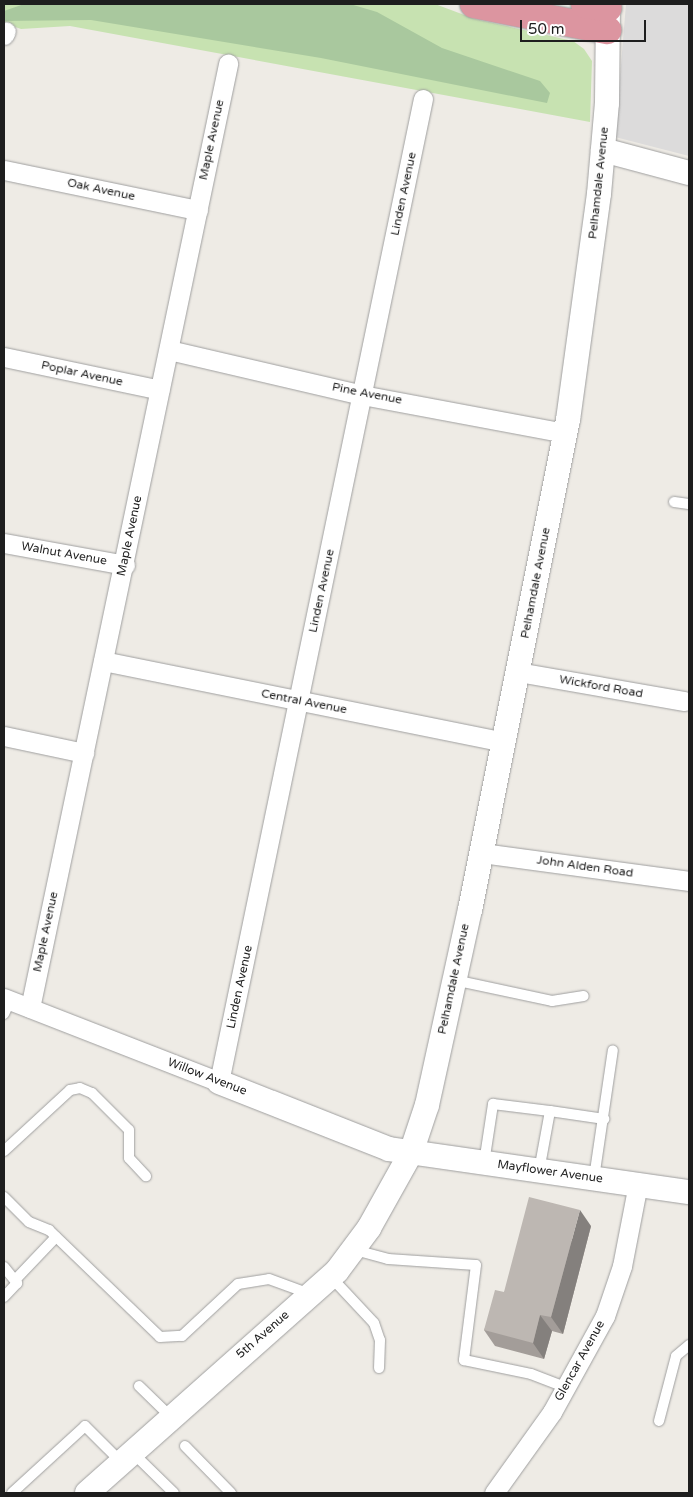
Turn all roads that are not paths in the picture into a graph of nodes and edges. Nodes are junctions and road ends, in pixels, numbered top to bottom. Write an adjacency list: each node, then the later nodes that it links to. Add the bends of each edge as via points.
1 (474, 4): 2 (highway)
2 (602, 11): 5 (street, Pelhamdale Avenue)
3 (228, 64): 8 (street, Maple Avenue)
4 (423, 99): 12 (street, Linden Avenue)
5 (603, 150): 7 (street); 13 (street, Pelhamdale Avenue)
6 (4, 170): 8 (street, Oak Avenue)
7 (689, 173)
8 (198, 210): 9 (street, Maple Avenue)
9 (169, 350): 11 (street, Maple Avenue); 12 (street, Pine Avenue)
10 (4, 357): 11 (street, Poplar Avenue)
11 (160, 390): 17 (street, Maple Avenue)
12 (362, 394): 13 (street, Pine Avenue); 20 (street, Linden Avenue)
13 (566, 433): 19 (street, Pelhamdale Avenue)
14 (674, 502): 15 (lane)
15 (689, 504)
16 (4, 543): 17 (street, Walnut Avenue)
17 (125, 565): 18 (street, Maple Avenue)
18 (103, 661): 20 (street, Central Avenue); 24 (street, Maple Avenue)
19 (518, 672): 21 (street, Wickford Road); 23 (street, Pelhamdale Avenue)
20 (299, 701): 23 (street, Central Avenue); 32 (street, Linden Avenue)
21 (685, 701)
22 (4, 736): 24 (street)
23 (504, 742): 25 (street, Pelhamdale Avenue)
24 (84, 753): 30 (street, Maple Avenue)
25 (482, 853): 26 (street, John Alden Road); 27 (street, Pelhamdale Avenue)
26 (689, 881)
27 (454, 980): 28 (lane, via 552,1001); 36 (street, Pelhamdale Avenue)
28 (584, 996)
29 (6, 1004): 30 (street, Willow Avenue)
30 (30, 1008): 32 (street, Willow Avenue)
31 (613, 1050): 34 (lane)
32 (218, 1082): 36 (street, Willow Avenue, via 389,1149)
33 (550, 1111): 34 (lane); 37 (lane, via 493,1104); 38 (lane)
34 (604, 1119): 40 (lane)
35 (4, 1151): 39 (lane, via 70,1090 80,1088 92,1092 129,1130 128,1158)
36 (411, 1153): 37 (street, Mayflower Avenue); 45 (street, 5th Avenue)
37 (484, 1163): 38 (street, Mayflower Avenue)
38 (539, 1171): 40 (street, Mayflower Avenue)
39 (146, 1176)
40 (594, 1178): 41 (street, Mayflower Avenue)
41 (638, 1184): 42 (street, Mayflower Avenue); 54 (street, Glencar Avenue, via 622,1266 605,1316)
42 (689, 1192)
43 (4, 1198): 44 (lane, via 29,1222)
44 (56, 1237): 48 (lane); 49 (lane, via 160,1337 169,1340 182,1336 238,1284 269,1279)
45 (355, 1250): 47 (street, 5th Avenue); 54 (lane, via 388,1259 476,1264 464,1360 531,1374)
46 (4, 1267): 48 (lane)
47 (330, 1276): 49 (street, 5th Avenue); 52 (lane, via 374,1323 380,1340)
48 (16, 1279): 50 (lane)
49 (310, 1294): 55 (street, 5th Avenue)
50 (4, 1297)
51 (689, 1345): 56 (lane, via 676,1356)
52 (380, 1368)
53 (138, 1386): 55 (lane)
54 (567, 1388): 63 (street, Glencar Avenue)
55 (171, 1417): 58 (street, 5th Avenue)
56 (658, 1421)
57 (185, 1446): 62 (lane)
58 (127, 1457): 59 (lane, via 85,1426); 60 (street, 5th Avenue); 61 (lane)
59 (12, 1493)
60 (87, 1493)
61 (174, 1493)
62 (231, 1493)
63 (494, 1493)

